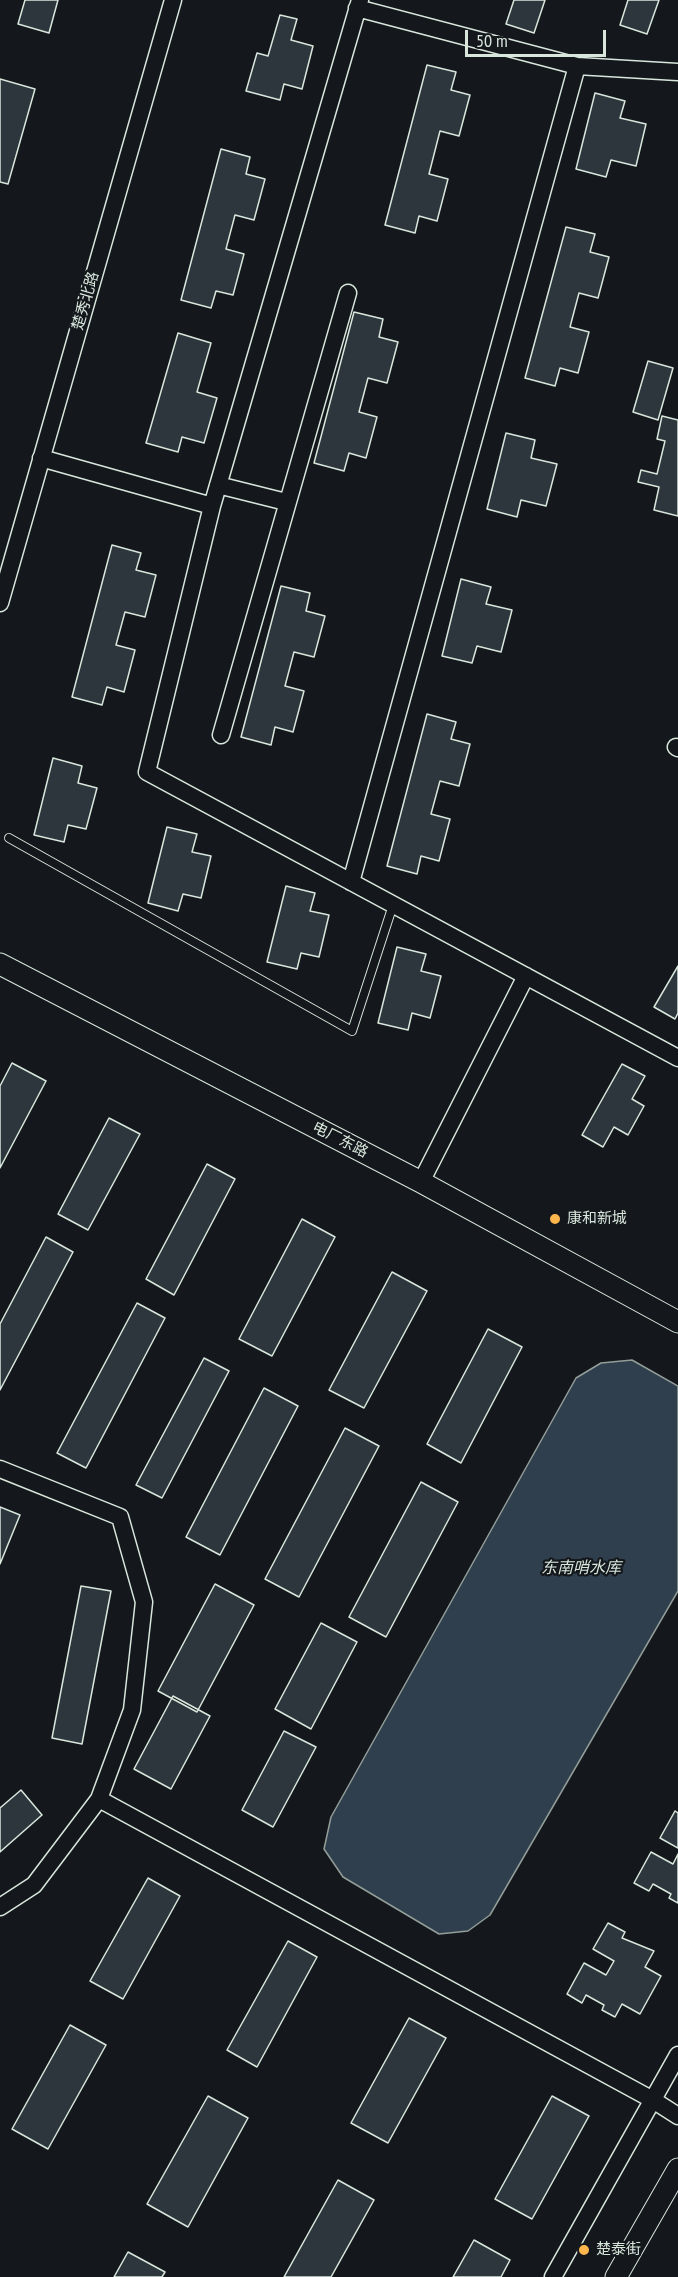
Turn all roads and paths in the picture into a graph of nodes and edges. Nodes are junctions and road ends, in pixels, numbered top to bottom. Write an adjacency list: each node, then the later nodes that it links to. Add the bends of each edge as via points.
1 (173, 0): 6 (street, 楚秀北路)
2 (359, 4): 3 (street); 7 (street)
3 (578, 66): 4 (street); 13 (street)
4 (678, 72)
5 (348, 293): 8 (street)
6 (41, 458): 9 (street); 10 (street, 楚秀北路)
7 (218, 485): 8 (street); 9 (street)
8 (286, 502): 11 (street)
9 (212, 506): 13 (street, via 147,772)
10 (0, 603)
11 (221, 735)
12 (9, 838): 14 (lane, via 352,1031)
13 (351, 882): 14 (street)
14 (393, 904): 16 (street)
15 (0, 964): 18 (street, 电厂东路)
16 (526, 976): 17 (street); 18 (street)
17 (678, 1058)
18 (421, 1182): 19 (street, 电厂东路)
19 (678, 1322)
20 (0, 1469): 21 (street, via 120,1517 144,1602 132,1710)
21 (99, 1799): 22 (street, via 34,1885); 24 (street)
22 (0, 1907)
23 (678, 2055): 24 (street)
24 (652, 2100): 25 (street); 27 (street)
25 (678, 2116)
26 (678, 2169): 28 (street)
27 (553, 2277)
28 (616, 2277)

